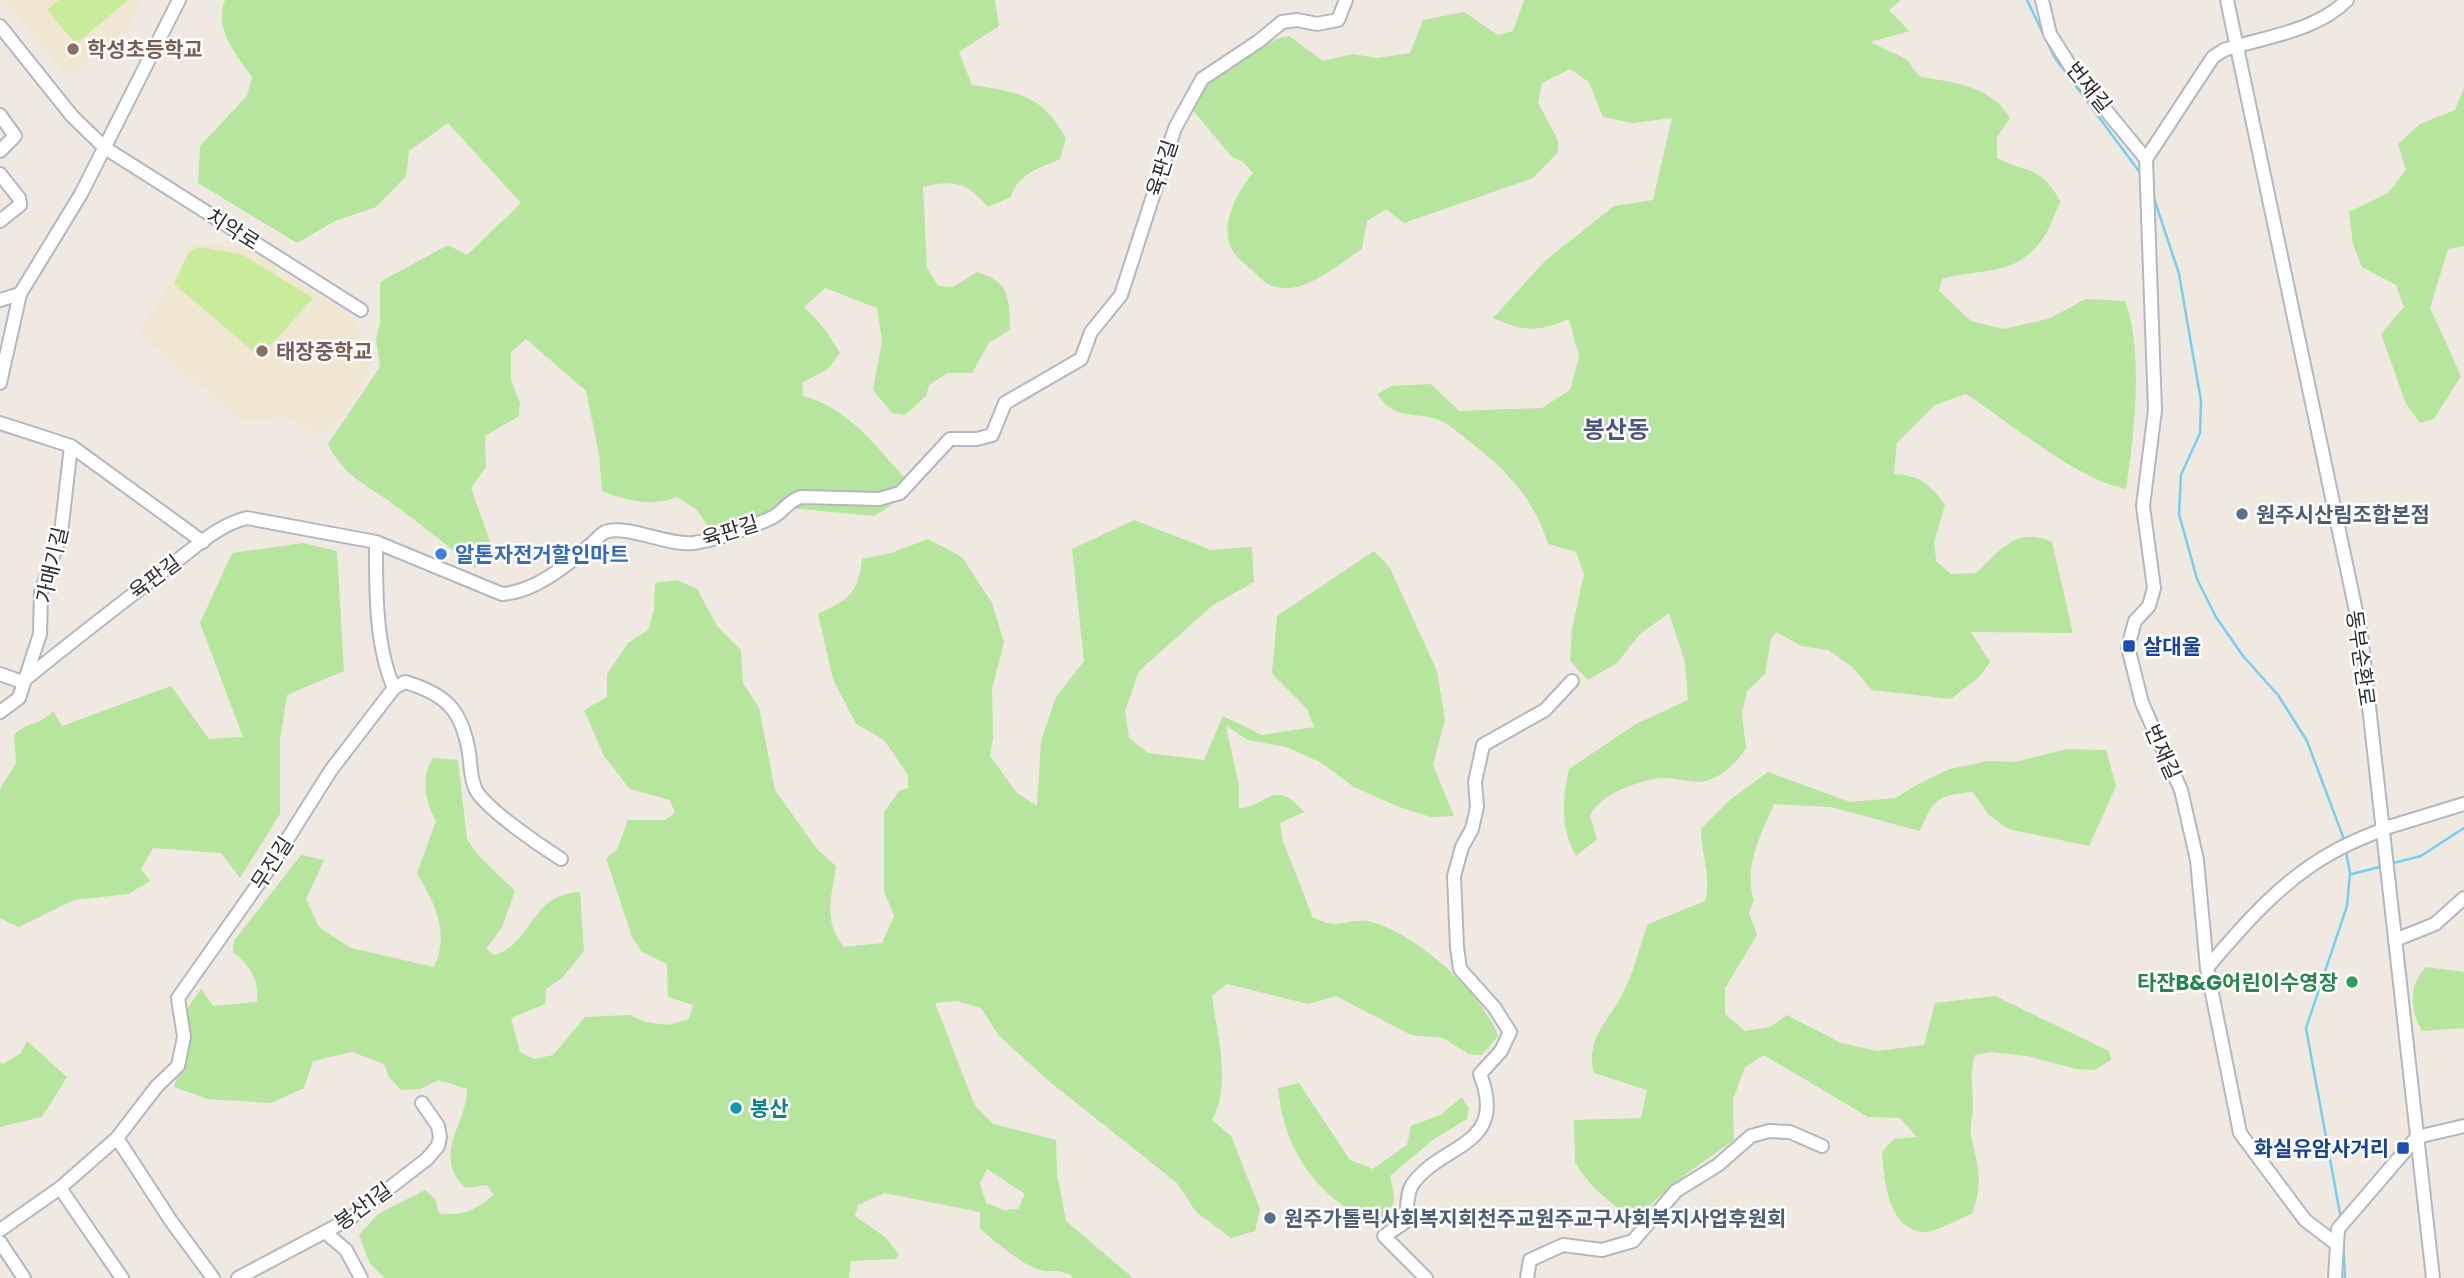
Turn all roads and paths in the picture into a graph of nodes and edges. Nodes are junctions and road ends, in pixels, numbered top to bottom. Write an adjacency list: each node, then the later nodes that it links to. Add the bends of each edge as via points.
1 (179, 0): 9 (street)
2 (1346, 0): 21 (street, 육판길, via 1338,20 1282,22 1202,79 1175,128 1121,295 1091,332 1081,359 1006,403 992,435 950,439 900,493 879,499 801,497 772,518 694,543 660,541 617,530 603,533 521,593 490,592)
3 (2042, 0): 11 (street, 번재길, via 2050,34 2072,69)
4 (2227, 0): 7 (street, 동부순환로)
5 (2347, 0): 7 (street, via 2336,11 2305,26)
6 (0, 26): 9 (street, 치악로, via 72,116)
7 (2237, 46): 11 (street, via 2213,57); 28 (street, 동부순환로, via 2361,635)
8 (0, 115): 10 (street, via 15,136)
9 (105, 148): 14 (street); 16 (street, 치악로)
10 (0, 151)
11 (2146, 164): 32 (street, 번재길, via 2155,410 2143,506 2154,589 2149,606 2130,633 2128,647 2142,703 2181,790 2197,860)
12 (0, 174): 13 (street, via 20,205)
13 (0, 221)
14 (20, 294): 15 (street); 17 (street)
15 (0, 300)
16 (361, 310)
17 (0, 383)
18 (0, 423): 19 (street)
19 (71, 446): 20 (street); 23 (street, 가매기길, via 61,533 41,592 40,634)
20 (203, 542): 21 (street, 육판길, via 247,518); 23 (street, 육판길)
21 (376, 542): 25 (street, via 382,640)
22 (0, 674): 23 (street)
23 (22, 681): 26 (street, via 19,698)
24 (1572, 681): 48 (street, via 1545,710 1483,745 1478,761 1477,807 1454,876 1457,947 1460,969 1494,1006 1510,1032 1501,1051 1480,1074 1488,1102 1474,1139 1420,1176 1410,1188 1405,1222 1384,1236)
25 (394, 688): 29 (street, via 405,682 431,689 452,705 461,722 477,792); 36 (street, 무진길, via 331,770 267,873 178,998 184,1037 178,1066)
26 (0, 712)
27 (2464, 804): 28 (street)
28 (2381, 830): 31 (street, 동부순환로); 32 (street, via 2345,846 2284,887)
29 (561, 859)
30 (2464, 898): 31 (street, via 2435,924)
31 (2395, 940): 35 (street, 동부순환로)
32 (2207, 968): 42 (street, 번재길, via 2240,1133 2305,1220)
33 (422, 1103): 40 (street, 봉산1길, via 438,1126 438,1146 427,1159)
34 (2464, 1126): 35 (street)
35 (2417, 1137): 42 (street, via 2338,1228); 51 (street, 동부순환로)
36 (117, 1138): 38 (street, 무진길); 45 (street)
37 (1822, 1146): 49 (street, via 1790,1132 1751,1136 1718,1165 1676,1191 1633,1241 1602,1250 1563,1245 1530,1260)
38 (60, 1188): 39 (street, 무진길); 44 (street)
39 (0, 1230)
40 (326, 1233): 46 (street, 봉산1길); 47 (street, via 346,1250)
41 (0, 1242): 43 (street)
42 (2335, 1243): 50 (street)
43 (24, 1278)
44 (122, 1278)
45 (213, 1278)
46 (238, 1278)
47 (361, 1278)
48 (1426, 1278)
49 (1527, 1278)
50 (2335, 1278)
51 (2433, 1278)

